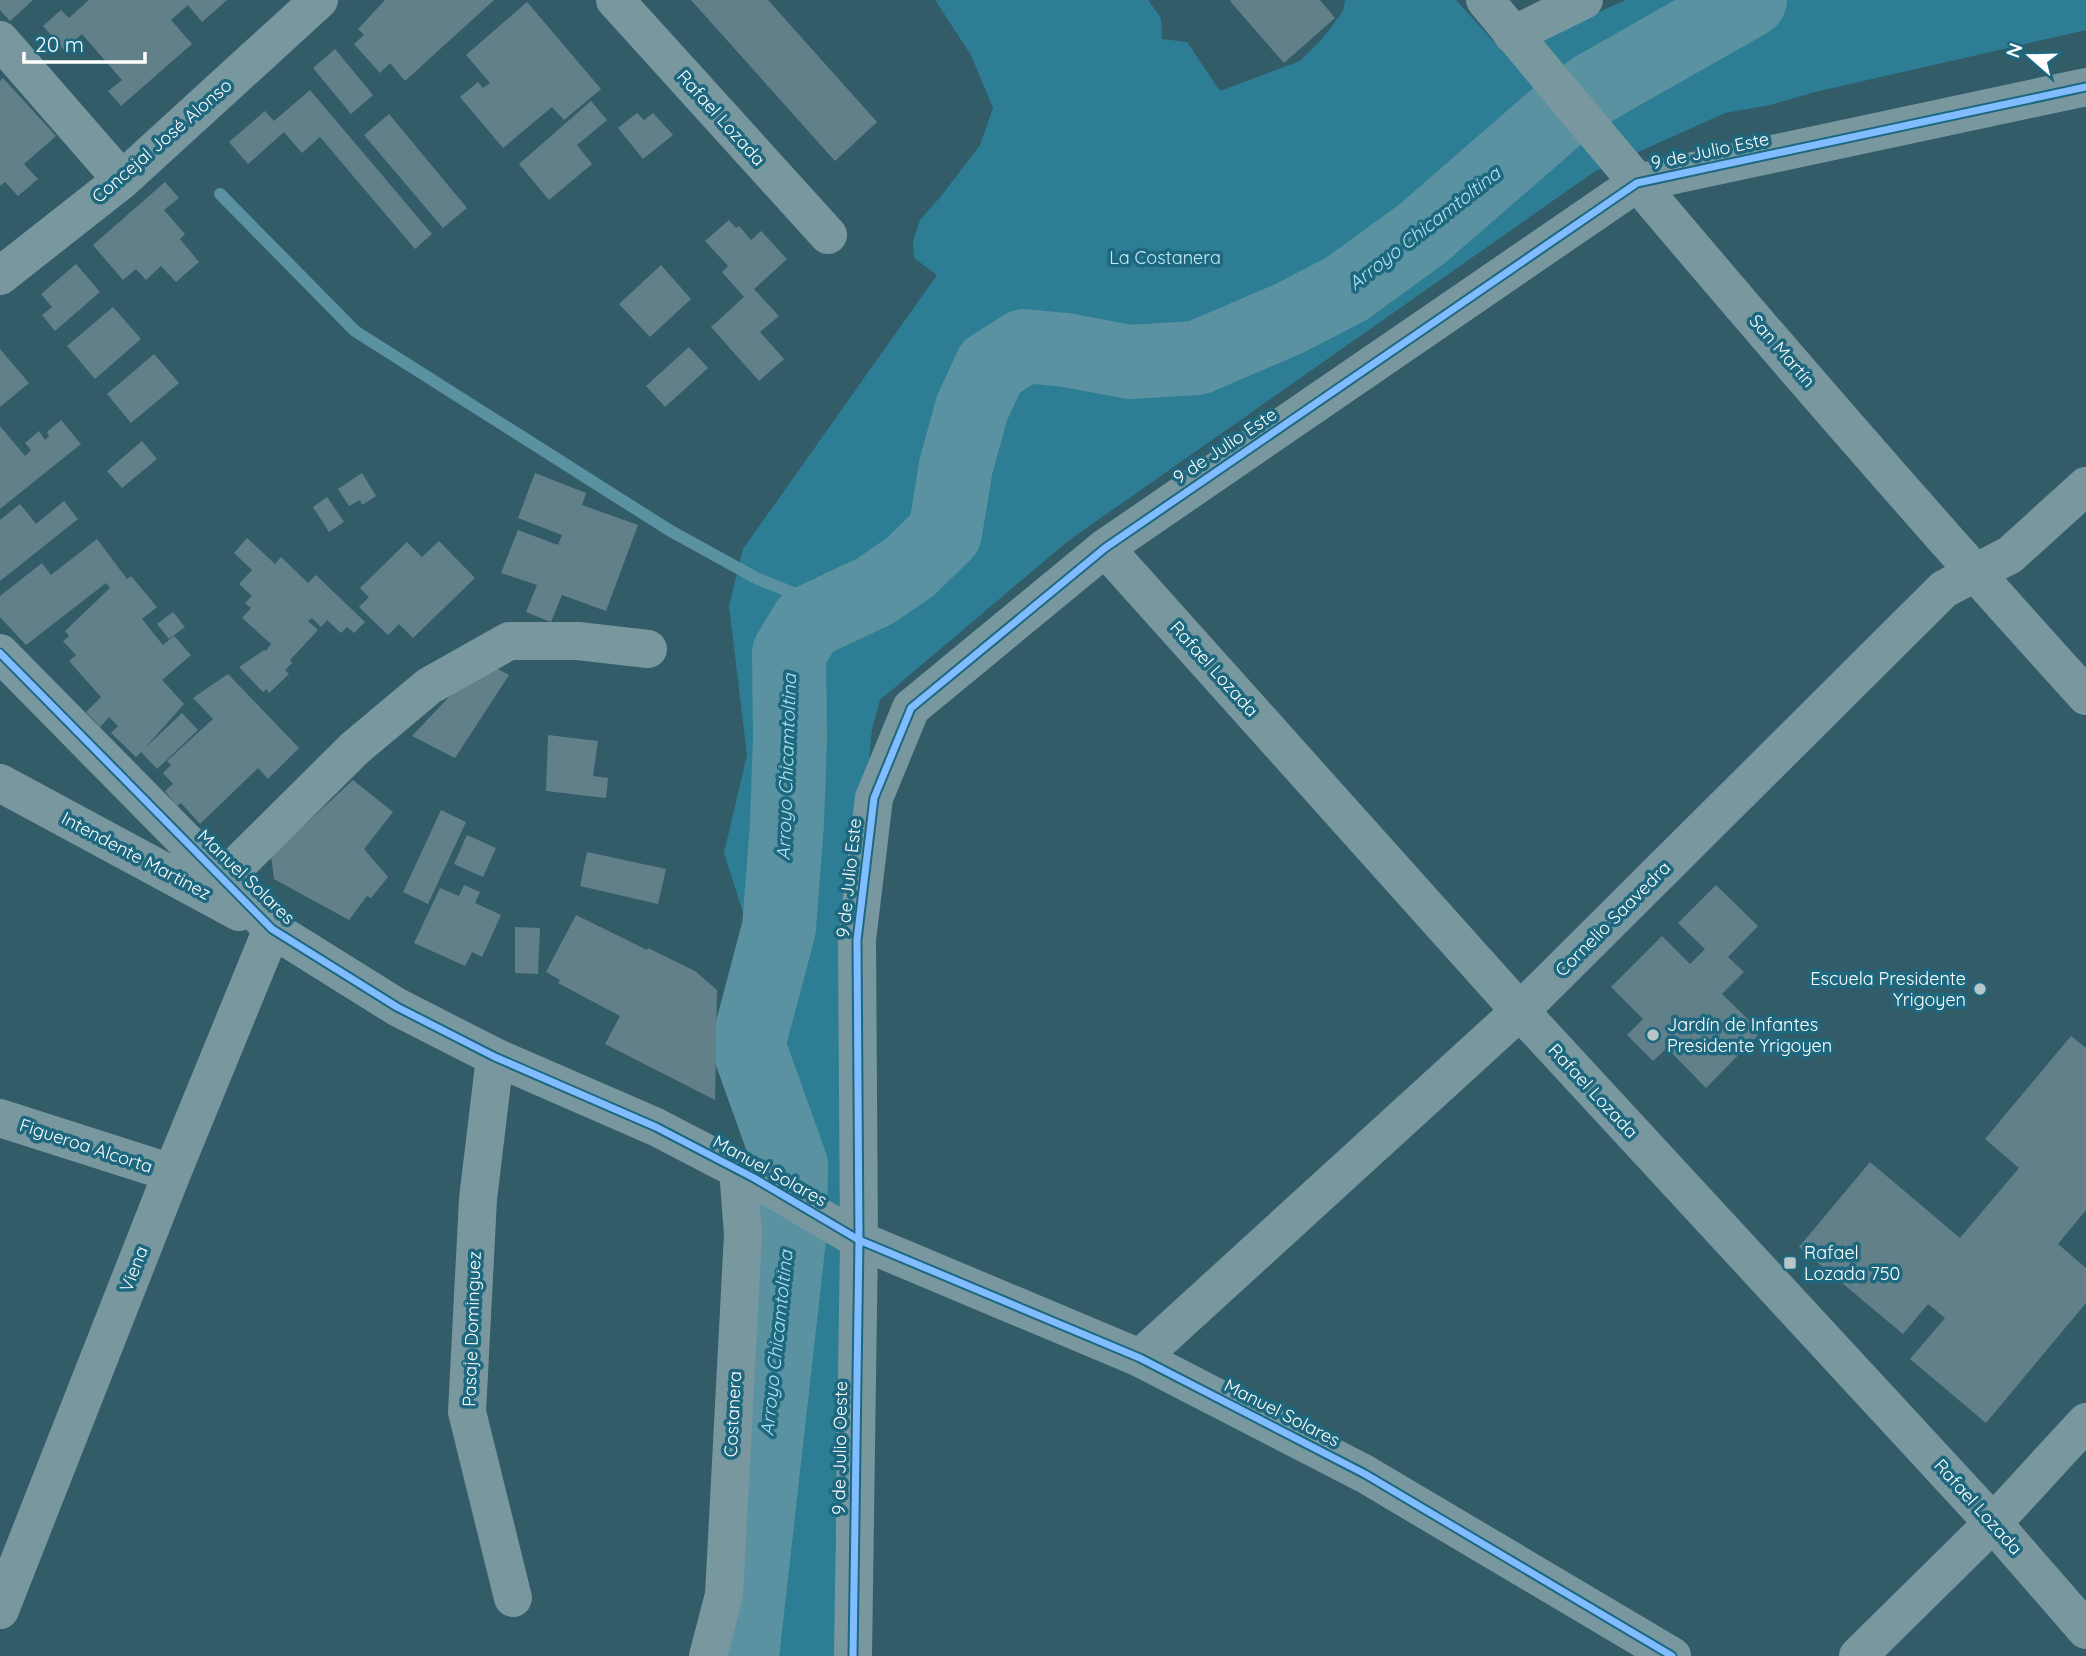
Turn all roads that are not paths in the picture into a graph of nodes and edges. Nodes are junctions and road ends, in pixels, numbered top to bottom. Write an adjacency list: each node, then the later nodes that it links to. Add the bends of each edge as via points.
1 (319, 0): 9 (street, Concejal José Alonso)
2 (615, 0): 10 (street, Rafael Lozada)
3 (1485, 0): 6 (street, San Martín)
4 (1584, 0): 6 (street)
5 (0, 40): 9 (street)
6 (1521, 43): 8 (street, San Martín)
7 (2086, 87): 8 (street, 9 de Julio Este)
8 (1632, 176): 13 (street, 9 de Julio Este); 14 (street, San Martín)
9 (122, 180): 11 (street, Concejal José Alonso)
10 (828, 235)
11 (0, 276)
12 (2086, 486): 14 (street, Cornelio Saavedra, via 2010,555)
13 (1105, 548): 21 (street, Rafael Lozada); 26 (street, 9 de Julio Este, via 911,708 874,798 857,940)
14 (1974, 573): 17 (street, San Martín); 21 (street, Cornelio Saavedra, via 1944,590)
15 (648, 649): 19 (street, via 578,641 509,641 429,686 355,748)
16 (0, 653): 19 (street, Manuel Solares)
17 (2086, 696)
18 (0, 783): 20 (street, Intendente Martinez)
19 (223, 879): 20 (street, Manuel Solares)
20 (272, 929): 22 (street, Manuel Solares, via 397,1007); 24 (street, Viena)
21 (1520, 1011): 27 (street, Cornelio Saavedra); 29 (street, Rafael Lozada)
22 (495, 1057): 25 (street, Manuel Solares, via 656,1127); 30 (street, Pasaje Dominguez, via 478,1199 467,1412)
23 (0, 1118): 24 (street, Figueroa Alcorta)
24 (172, 1173): 31 (street, Viena)
25 (746, 1174): 26 (street, Manuel Solares); 34 (street, Costanera, via 724,1595)
26 (852, 1235): 27 (street, Manuel Solares); 35 (street, 9 de Julio Oeste)
27 (1140, 1358): 33 (street, Manuel Solares, via 1365,1474)
28 (2086, 1422): 29 (street)
29 (1993, 1523): 32 (street, Rafael Lozada); 36 (street)
30 (513, 1598)
31 (0, 1609)
32 (2086, 1630)
33 (1659, 1652)
34 (708, 1656)
35 (853, 1656)
36 (1858, 1656)

